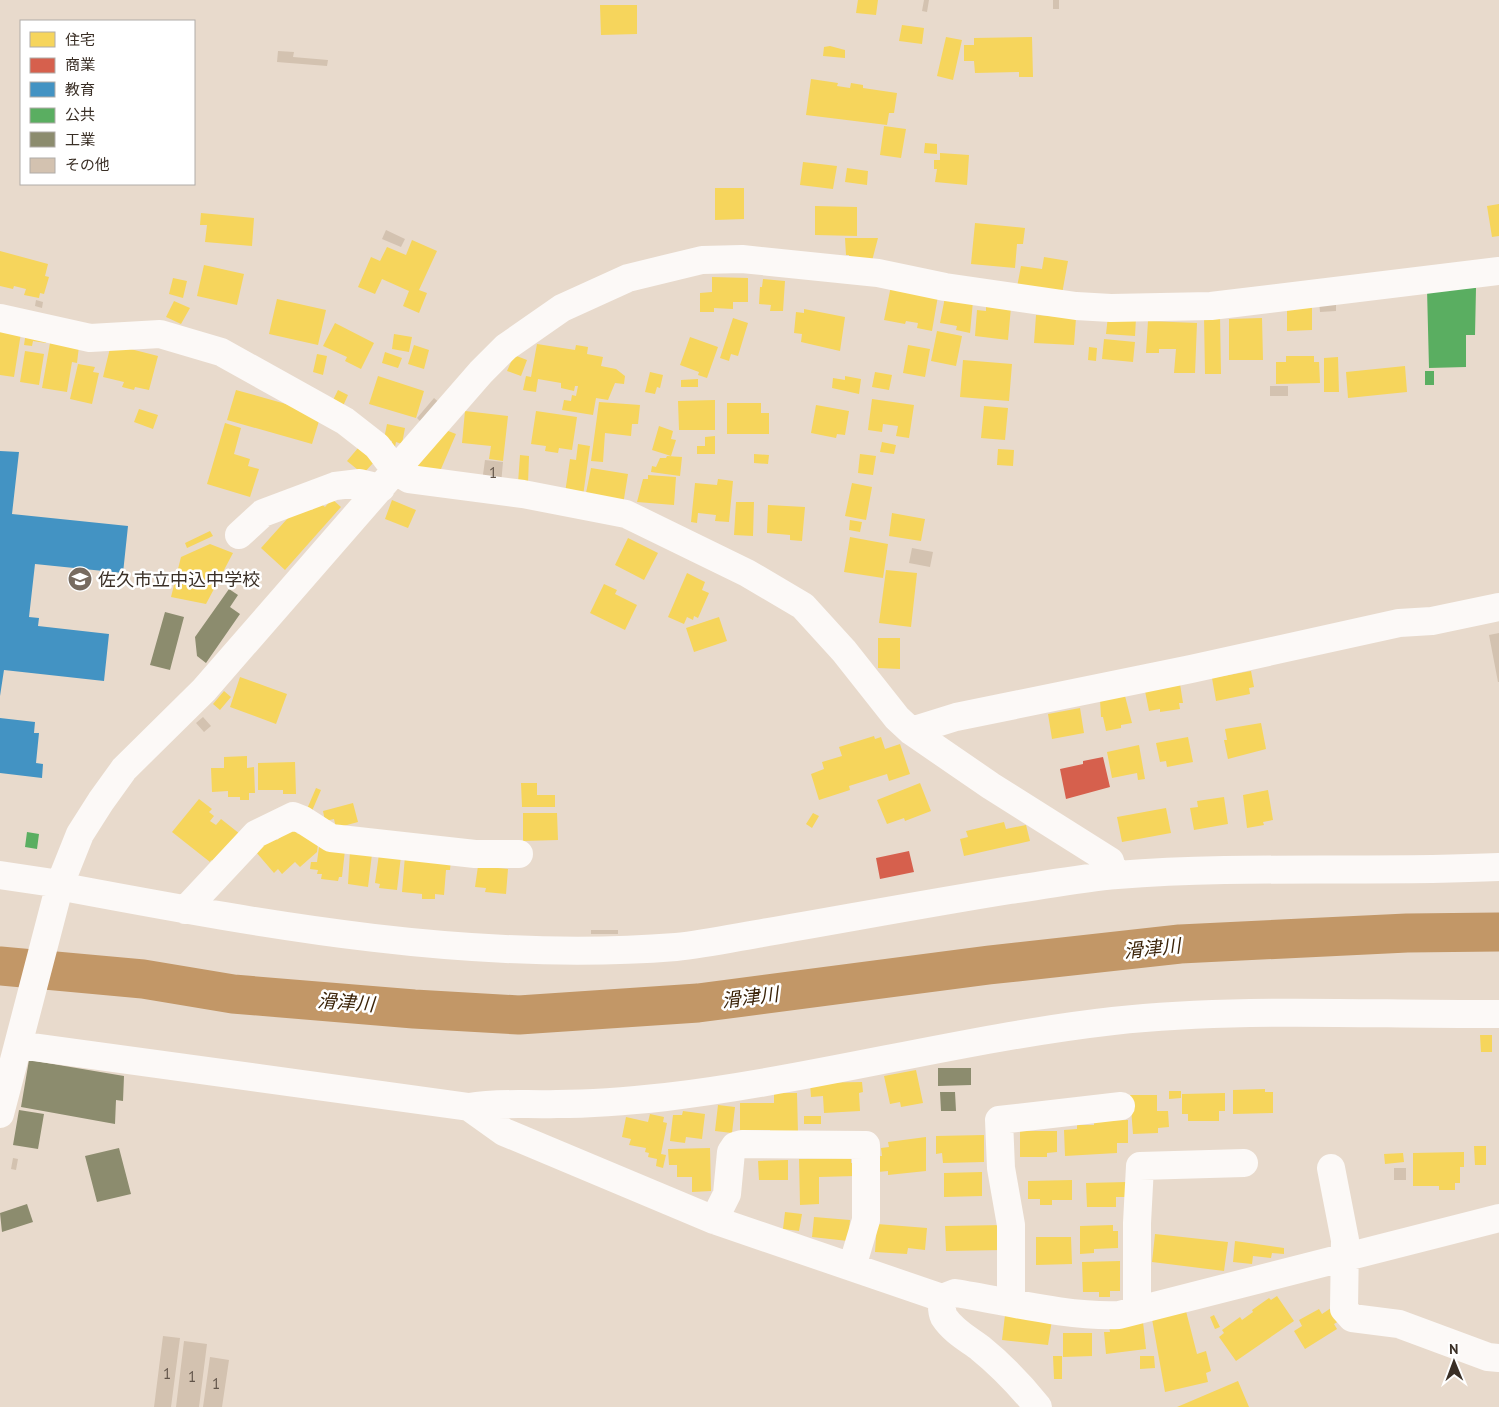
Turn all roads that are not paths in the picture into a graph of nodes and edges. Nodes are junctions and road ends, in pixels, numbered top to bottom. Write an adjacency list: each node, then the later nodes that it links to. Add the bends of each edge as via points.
1 (1499, 271): 3 (street, via 1211,306 1112,308 1017,298 878,273 742,259 702,260 628,278 562,308 534,326 481,372)
2 (0, 318): 3 (street, via 90,338 160,334 222,352 345,420 377,446)
3 (389, 480): 4 (street, via 335,486 262,513); 6 (street, via 409,479 484,488 626,514 747,573 803,606); 11 (street, via 204,690 124,769 80,834)
4 (239, 535)
5 (1499, 607): 6 (street, via 1399,623 956,717)
6 (911, 731): 10 (street, via 1110,861)
7 (518, 854): 12 (street, via 475,854 331,838 293,816 256,834)
8 (1499, 867): 10 (street, via 1438,870 1240,868)
9 (0, 875): 11 (street)
10 (1114, 875): 12 (street, via 678,947 571,951 485,949 342,933)
11 (59, 887): 12 (street); 14 (street)
12 (185, 910)
13 (1499, 1014): 16 (street, via 1222,1013 1115,1021 1008,1036 667,1097 585,1104 490,1103)
14 (18, 1043): 16 (street); 17 (street)
15 (1121, 1106): 25 (street, via 999,1120 1001,1168 1011,1225)
16 (469, 1107): 21 (street, via 504,1132)
17 (0, 1114)
18 (1244, 1163): 26 (street, via 1140,1166)
19 (1331, 1168): 22 (street, via 1345,1240)
20 (1499, 1218): 22 (street)
21 (714, 1220): 23 (street); 23 (street, via 727,1194 731,1152 735,1146 866,1145 866,1220)
22 (1344, 1258): 26 (street); 27 (street, via 1344,1309 1352,1318 1399,1324 1488,1358)
23 (852, 1267): 24 (street)
24 (942, 1298): 25 (street, via 954,1293); 28 (street, via 944,1317)
25 (1011, 1301): 26 (street, via 1103,1315)
26 (1137, 1310)
27 (1499, 1358)
28 (1038, 1407)

